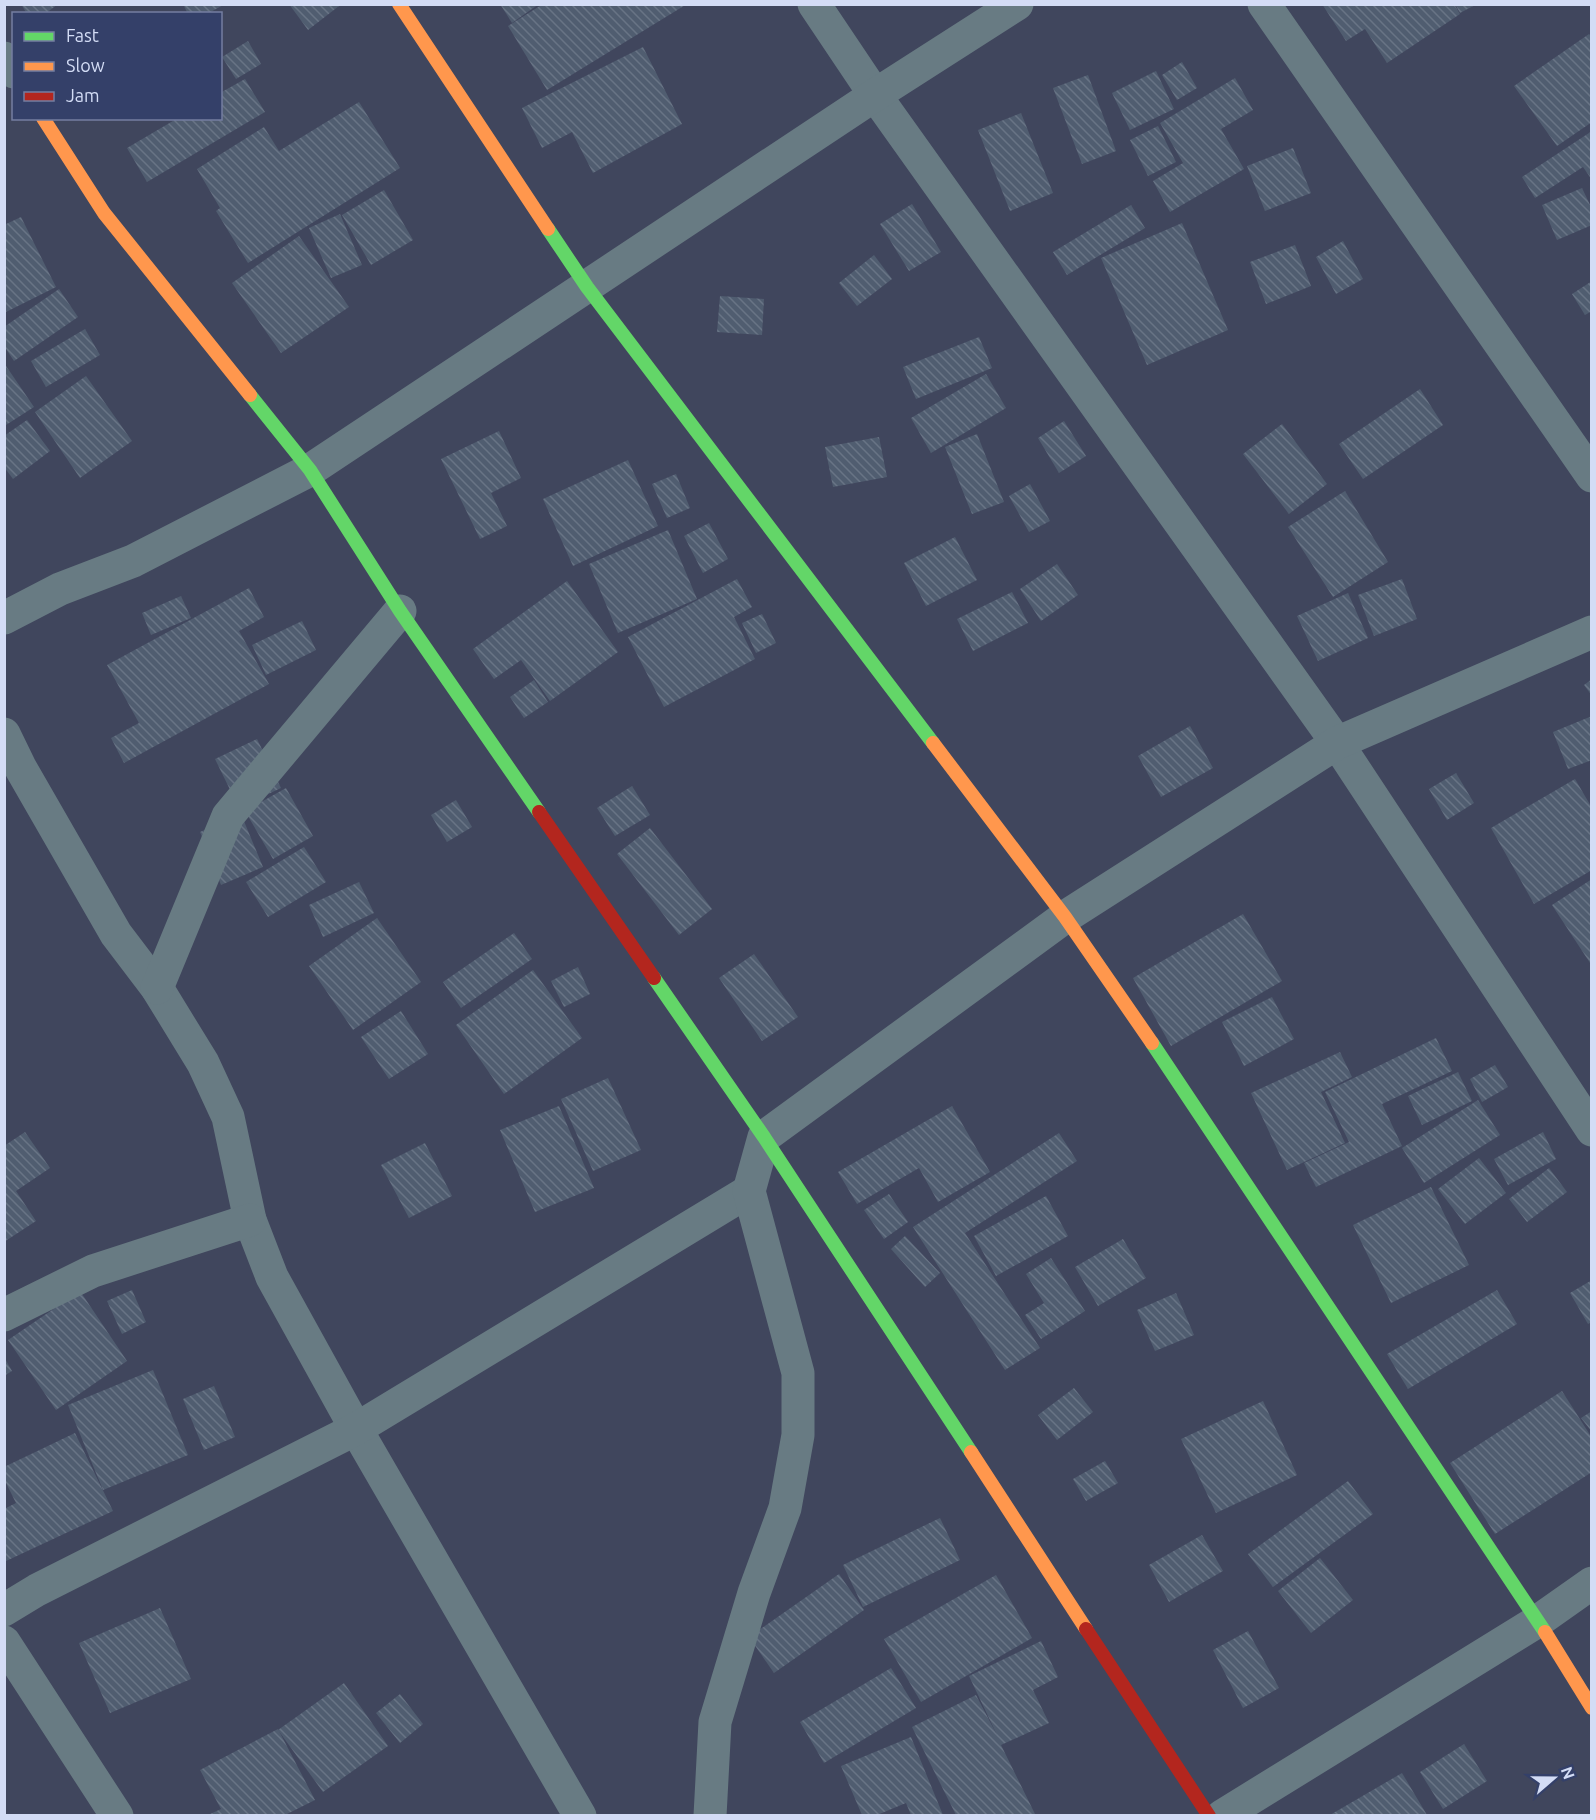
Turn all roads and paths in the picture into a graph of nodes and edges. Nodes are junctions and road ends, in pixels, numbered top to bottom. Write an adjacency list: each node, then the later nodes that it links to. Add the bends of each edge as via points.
1 (399, 4): 7 (street)
2 (814, 4): 5 (street)
3 (1017, 4): 5 (street)
4 (1264, 4): 9 (street)
5 (875, 95): 7 (street); 14 (street)
6 (44, 120): 8 (street, via 105,213)
7 (587, 287): 8 (street); 15 (street)
8 (310, 470): 10 (street); 11 (street, via 133,561 60,589)
9 (1592, 476)
10 (400, 611): 16 (street, via 228,816); 18 (street)
11 (4, 618)
12 (1592, 632): 14 (street)
13 (4, 734): 16 (street, via 116,934)
14 (1337, 743): 15 (street); 17 (street)
15 (1065, 917): 18 (street); 25 (street)
16 (157, 988): 20 (street, via 203,1063 228,1117)
17 (1592, 1130)
18 (764, 1137): 19 (street); 31 (street)
19 (749, 1191): 22 (street); 30 (street, via 798,1373 798,1435 785,1508 754,1593 715,1722)
20 (250, 1220): 21 (street, via 93,1271); 22 (street, via 272,1277)
21 (4, 1315)
22 (356, 1429): 24 (street); 29 (street)
23 (1592, 1583): 25 (street)
24 (4, 1610)
25 (1538, 1621): 27 (street); 32 (street)
26 (4, 1642): 28 (street)
27 (1592, 1708)
28 (117, 1815)
29 (580, 1815)
30 (710, 1815)
31 (1209, 1815)
32 (1222, 1815)

